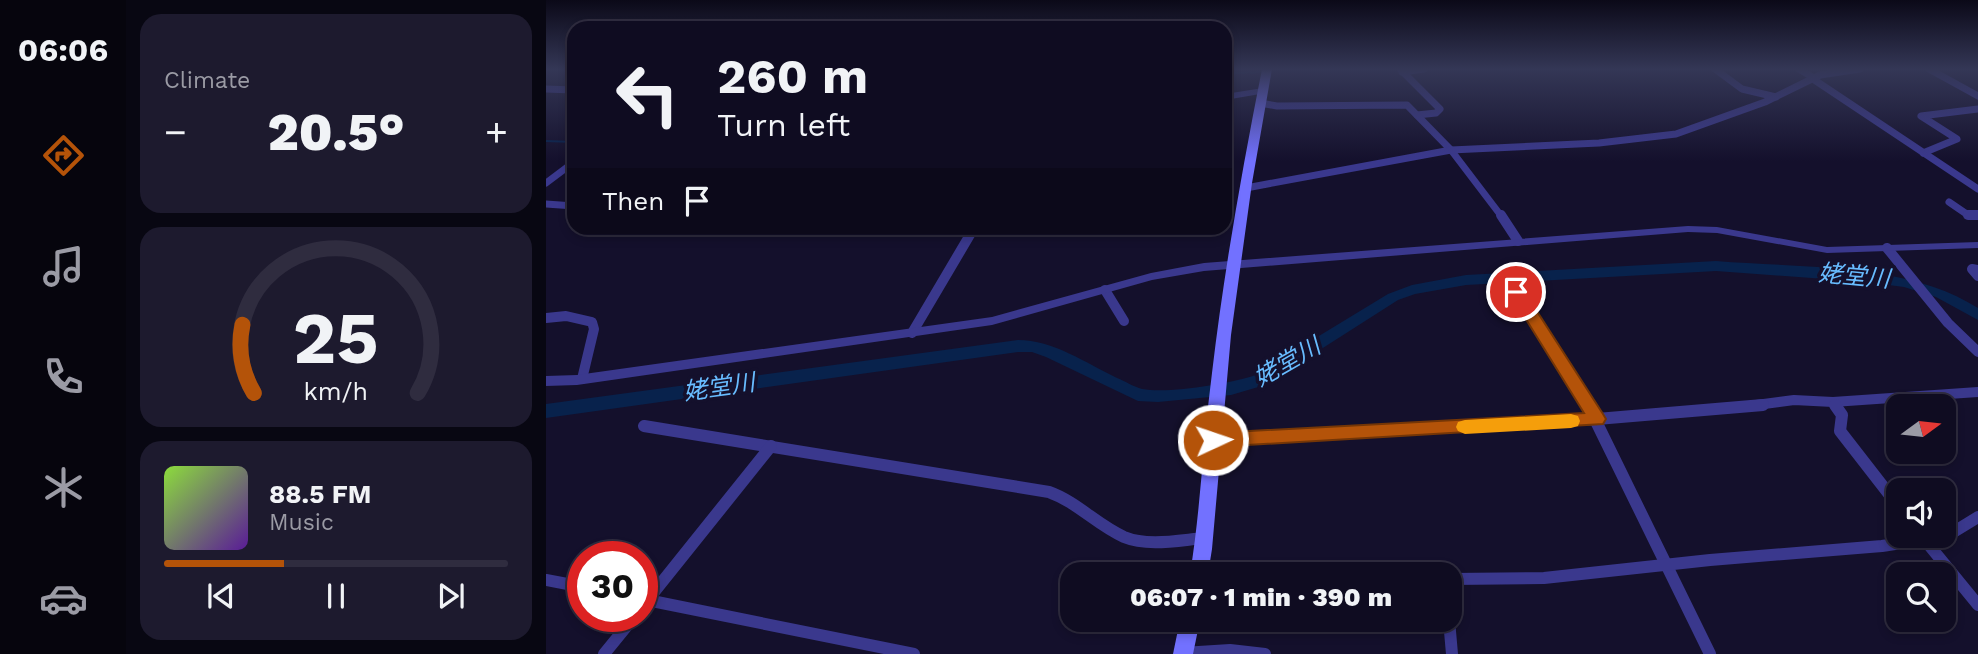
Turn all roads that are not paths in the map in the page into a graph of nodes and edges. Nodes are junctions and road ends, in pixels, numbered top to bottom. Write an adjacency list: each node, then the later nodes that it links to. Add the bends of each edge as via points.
1 (1261, 100): 12 (main road)
2 (1265, 100): 7 (street, via 1276,106 1403,105)
3 (1431, 100): 7 (street, via 1440,109)
4 (1769, 100): 8 (street, via 1676,134 1599,143)
5 (1845, 100): 9 (street)
6 (1978, 109): 9 (street, via 1921,116 1957,139)
7 (1417, 115): 8 (street)
8 (1451, 150): 12 (street); 19 (street)
9 (1923, 153): 13 (street)
10 (567, 167): 11 (street)
11 (546, 183)
12 (1246, 188): 22 (main road)
13 (1978, 189)
14 (1949, 202): 17 (street, via 1968,215)
15 (546, 204): 16 (street)
16 (567, 206)
17 (1978, 215)
18 (969, 235): 29 (street)
19 (1518, 241): 21 (street, via 1699,229 1809,249); 22 (street)
20 (1978, 245): 21 (street)
21 (1887, 248): 30 (street)
22 (1234, 264): 25 (street, via 1168,273); 37 (main road)
23 (1978, 270): 24 (street, via 1972,269)
24 (1978, 276)
25 (1105, 290): 28 (street); 29 (street, via 1006,318)
26 (1516, 292): 35 (street)
27 (546, 318): 31 (street, via 566,316 592,322)
28 (1124, 321)
29 (912, 333): 31 (street)
30 (1978, 352)
31 (582, 379): 32 (street)
32 (546, 381)
33 (1978, 392): 34 (street)
34 (1833, 402): 35 (street, via 1794,400); 39 (street, via 1842,415 1840,431)
35 (1597, 419): 37 (street); 46 (street)
36 (644, 426): 38 (street)
37 (1213, 440): 42 (main road)
38 (771, 446): 42 (street, via 1055,494 1133,541); 50 (street)
39 (1886, 489)
40 (1978, 517): 41 (street)
41 (1956, 530)
42 (1205, 538): 45 (main road)
43 (1886, 542): 46 (street)
44 (1932, 548): 52 (street)
45 (1201, 562)
46 (1666, 565): 47 (street, via 1544,578); 61 (street)
47 (1462, 579)
48 (546, 580): 49 (street)
49 (567, 584)
50 (658, 585)
51 (658, 605): 57 (street)
52 (1978, 606)
53 (622, 632): 56 (street)
54 (1188, 632): 58 (main road)
55 (1450, 632): 60 (street)
56 (604, 654)
57 (914, 654)
58 (1183, 654): 59 (street, via 1230,650)
59 (1265, 654)
60 (1452, 654)
61 (1710, 654)

